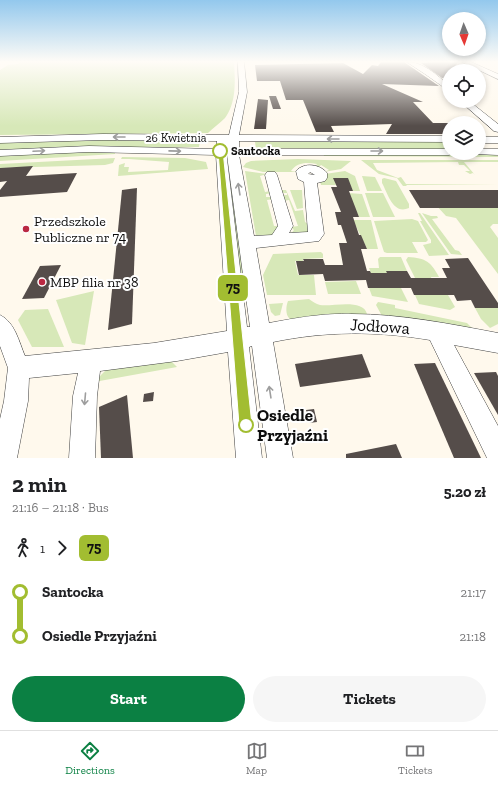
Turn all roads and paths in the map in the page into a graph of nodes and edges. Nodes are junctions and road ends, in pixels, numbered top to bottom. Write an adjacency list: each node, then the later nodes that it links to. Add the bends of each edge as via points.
1 (243, 83): 10 (street, via 240,107 229,121)
2 (473, 108): 3 (street)
3 (480, 114): 4 (street); 5 (street)
4 (493, 114)
5 (498, 129)
6 (0, 140): 10 (street, 26 Kwietnia, one-way to 6, via 85,137)
7 (442, 140): 10 (street, 26 Kwietnia, one-way to 10)
8 (486, 140): 9 (street)
9 (498, 140)
10 (227, 144): 11 (street, 26 Kwietnia, one-way to 11); 14 (street, 26 Kwietnia, one-way to 10, via 89,149 138,151); 18 (street, one-way to 10); 22 (street)
11 (442, 152)
12 (486, 152): 13 (street)
13 (498, 152)
14 (0, 153)
15 (271, 175): 17 (street, via 286,226)
16 (310, 180): 17 (street, via 316,234 309,239)
17 (277, 240): 18 (street)
18 (247, 242): 21 (street)
19 (0, 325): 25 (street)
20 (438, 332): 21 (street, Jodłowa, via 353,323); 23 (street, Jodłowa); 26 (street)
21 (261, 333): 22 (street); 30 (street, one-way to 21)
22 (238, 339): 24 (street, via 186,349); 29 (street)
23 (498, 343)
24 (91, 361): 25 (street); 28 (street, one-way to 28, via 85,396)
25 (19, 368): 27 (street, via 16,401)
26 (498, 452)
27 (4, 458)
28 (82, 458)
29 (249, 458)
30 (280, 458)

